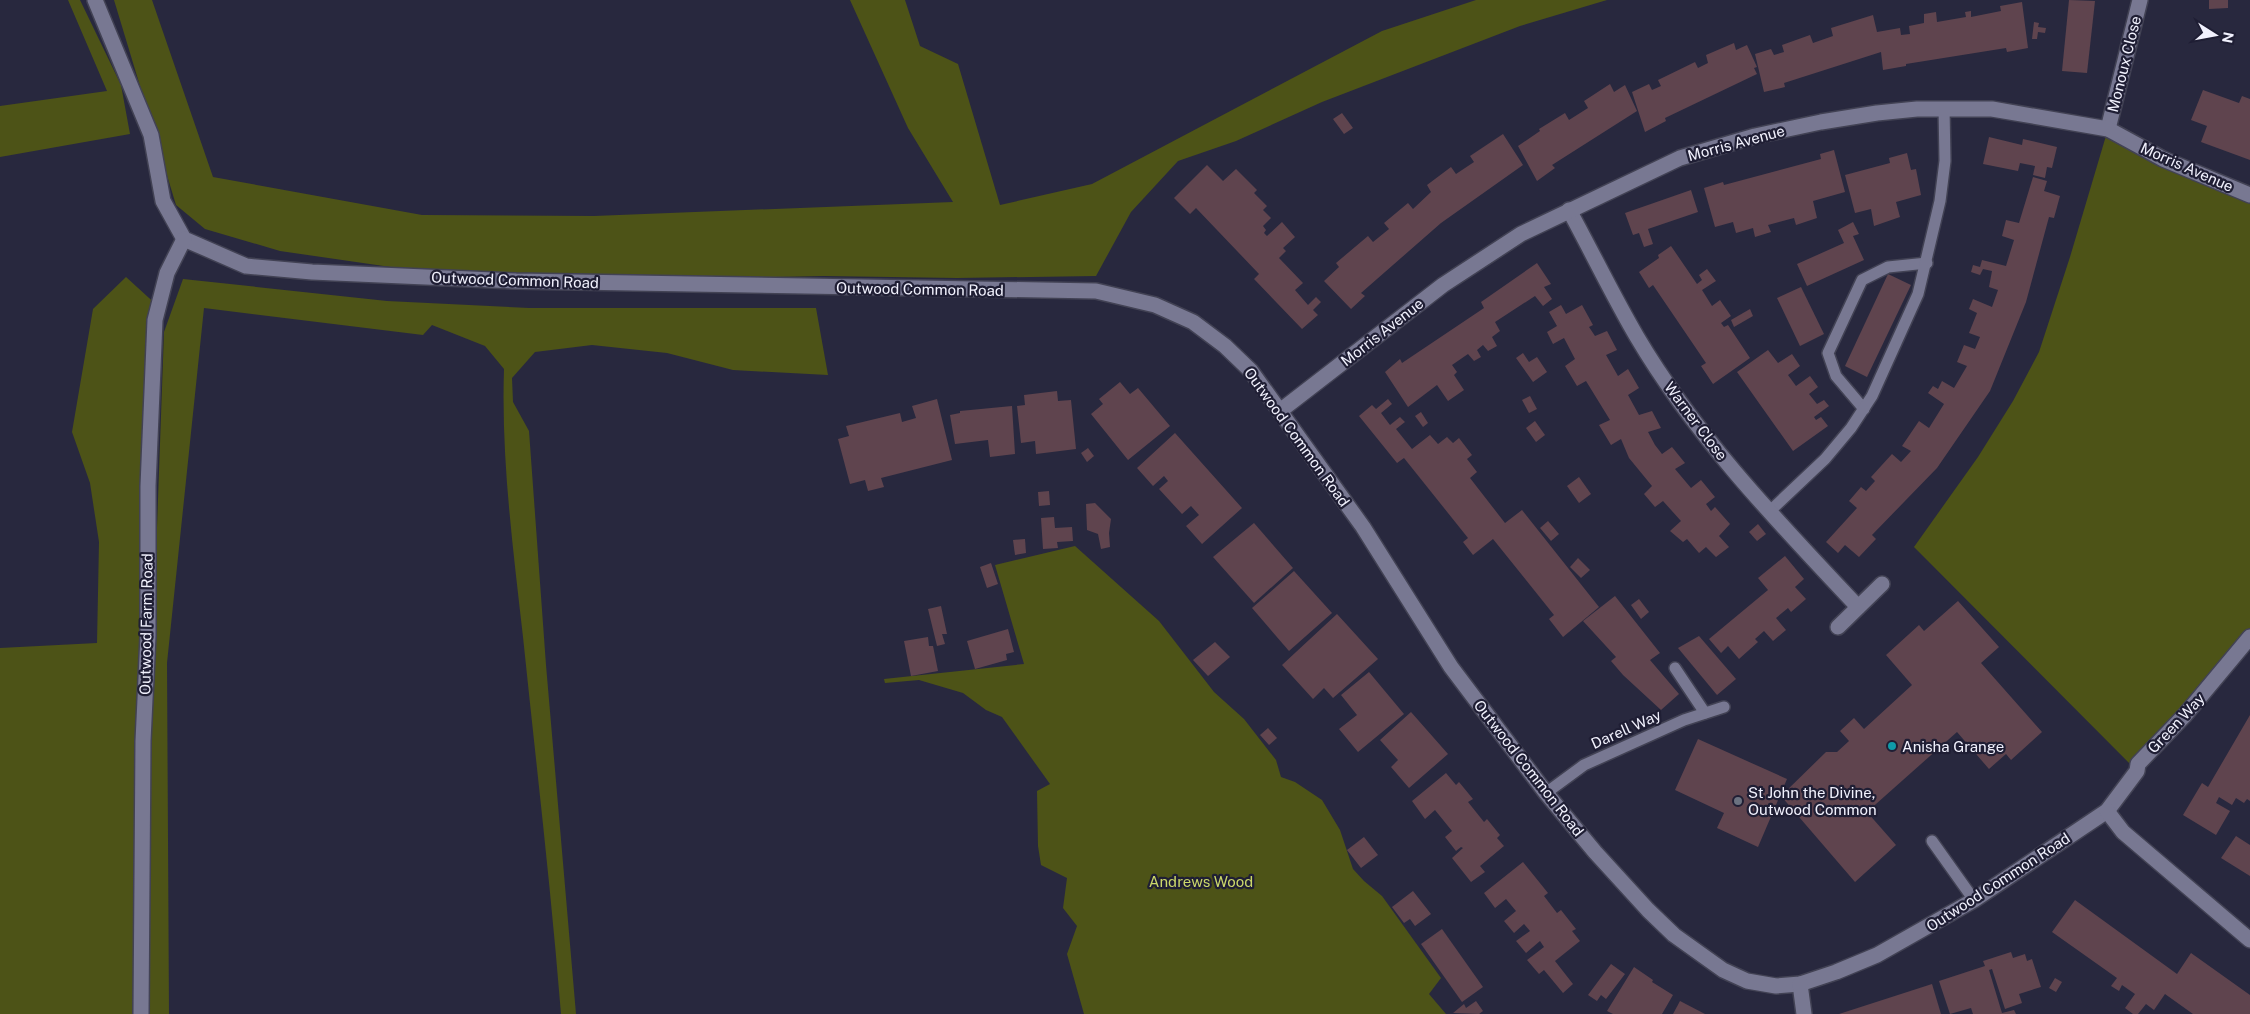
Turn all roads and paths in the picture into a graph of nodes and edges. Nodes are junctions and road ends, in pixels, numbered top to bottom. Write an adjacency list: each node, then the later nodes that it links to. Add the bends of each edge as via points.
1 (95, 0): 7 (street, via 151,135 163,200)
2 (2140, 0): 4 (street, Monoux Close)
3 (1944, 108): 4 (street, Morris Avenue, via 2040,116); 6 (street, Morris Avenue, via 1885,112 1820,122 1717,146 1680,158); 8 (lane, via 1945,161)
4 (2108, 129): 5 (street, Morris Avenue, via 2163,159)
5 (2250, 195)
6 (1570, 210): 10 (street, Morris Avenue, via 1521,234 1443,285); 11 (street, Warner Close, via 1643,346 1716,448)
7 (184, 239): 10 (street, Outwood Common Road, via 246,266 312,272 672,285 1096,291 1155,304 1193,322 1226,346 1251,371); 25 (street, Outwood Farm Road, via 167,273 156,320 148,486 148,636 142,741)
8 (1927, 263): 9 (lane, via 1918,294); 9 (lane, via 1888,267 1862,280 1828,353 1836,376)
9 (1864, 409): 11 (lane, via 1825,459)
10 (1280, 411): 19 (street, Outwood Common Road, via 1363,527 1451,667)
11 (1770, 511): 13 (street, Warner Close)
12 (1882, 584): 13 (street)
13 (1858, 607): 14 (street)
14 (1838, 627)
15 (2248, 646): 20 (street, Green Way, via 2138,764 2137,771)
16 (1675, 668): 18 (lane)
17 (1724, 707): 18 (lane, Darell Way)
18 (1705, 713): 19 (lane, Darell Way, via 1584,765)
19 (1546, 792): 24 (street, Outwood Common Road, via 1648,910 1687,945 1723,970 1747,981 1776,986)
20 (2107, 811): 22 (street, Outwood Common Road); 23 (street, via 2123,832)
21 (1932, 841): 22 (lane)
22 (1974, 900): 24 (street, Outwood Common Road, via 1877,955)
23 (2250, 940)
24 (1800, 984): 26 (street)
25 (140, 1014)
26 (1804, 1014)

